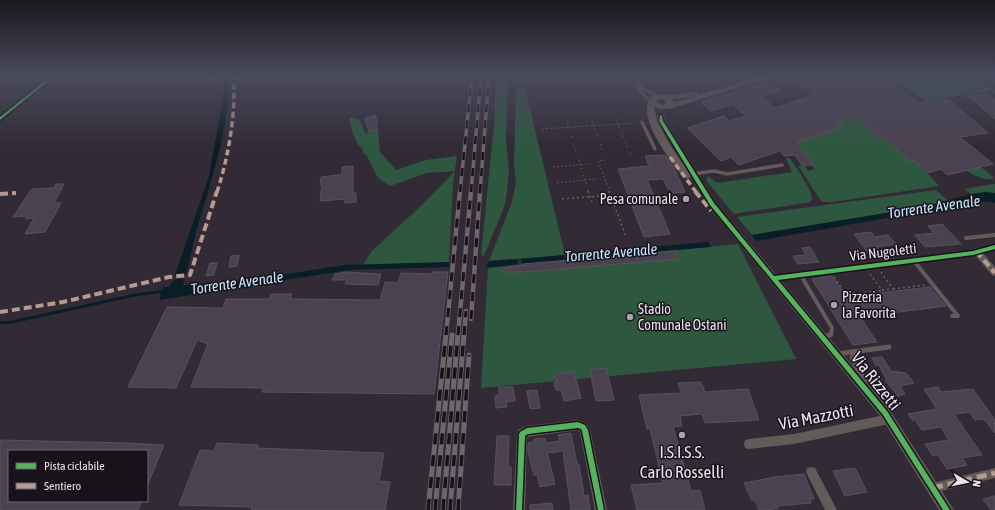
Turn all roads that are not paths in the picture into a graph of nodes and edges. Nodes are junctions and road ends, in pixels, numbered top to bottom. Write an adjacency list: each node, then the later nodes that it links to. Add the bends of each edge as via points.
1 (24, 100): 6 (street)
2 (654, 100): 4 (street, via 657,106); 8 (street, via 650,106 650,113)
3 (693, 100): 4 (street, via 684,103)
4 (666, 103): 5 (street)
5 (661, 116): 8 (street, via 658,119 663,132); 10 (street, via 661,121)
6 (0, 119)
7 (642, 122): 9 (lane)
8 (660, 134): 9 (lane); 10 (street); 13 (street)
9 (649, 135): 11 (lane)
10 (675, 145): 13 (street)
11 (655, 150)
12 (782, 165): 13 (lane, via 727,174 714,171)
13 (690, 175): 21 (street, Via Rizzetti)
14 (995, 235): 15 (lane)
15 (966, 238)
16 (995, 247): 17 (street, Via Nugoletti)
17 (976, 252): 18 (street, Via Nugoletti); 19 (street)
18 (914, 261): 20 (street, Via Nugoletti); 22 (lane, via 958,316)
19 (995, 273)
20 (800, 274): 21 (street, Via Nugoletti); 23 (lane, via 832,328 831,335)
21 (773, 278): 23 (street, Via Rizzetti)
22 (952, 316)
23 (824, 338): 26 (street, Via Rizzetti)
24 (889, 347): 25 (lane)
25 (856, 352): 26 (lane, via 846,351); 27 (lane, Via Rizzetti, via 852,356 854,362)
26 (837, 354): 27 (street, Via Rizzetti)
27 (879, 406): 28 (street, Via Rizzetti)
28 (889, 419): 29 (street, Via Mazzotti, via 794,439); 32 (street, Via Rizzetti)
29 (749, 444)
30 (811, 472): 35 (street)
31 (995, 473): 32 (street)
32 (933, 488): 36 (street, Via Rizzetti)
33 (519, 510): 34 (street, via 522,434 527,431 574,426 582,426 585,430)
34 (601, 510)
35 (831, 510)
36 (947, 510)

